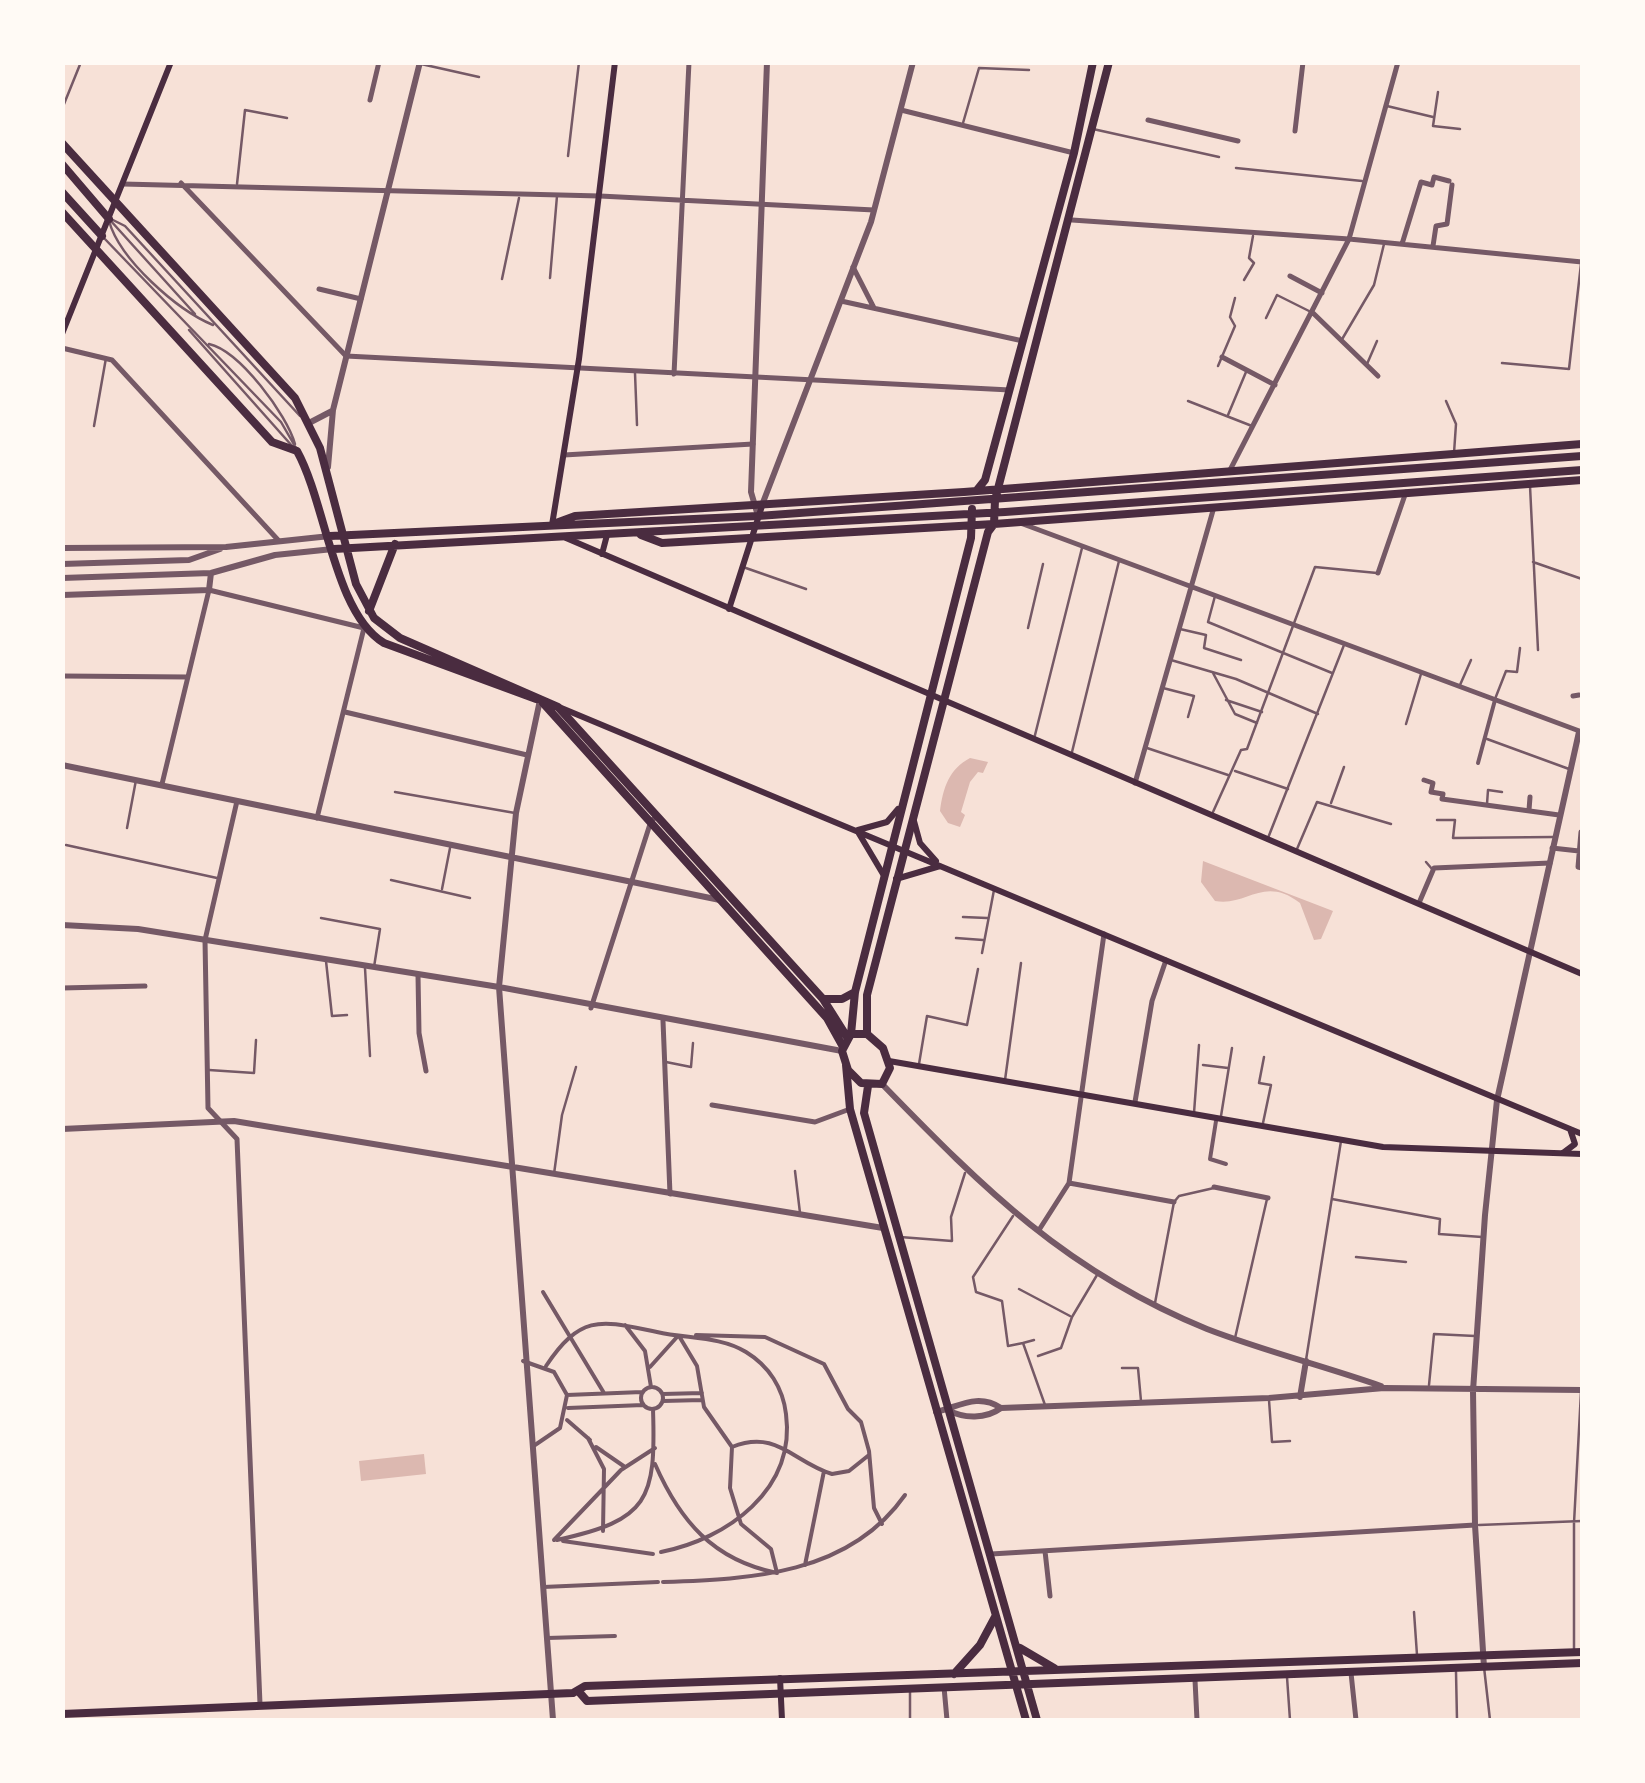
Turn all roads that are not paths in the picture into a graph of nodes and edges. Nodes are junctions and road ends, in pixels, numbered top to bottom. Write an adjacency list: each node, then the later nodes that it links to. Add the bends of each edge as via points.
1 (81, 62): 19 (lane)
2 (170, 62): 37 (main road)
3 (379, 62): 17 (street)
4 (579, 62): 31 (lane)
5 (616, 62): 43 (main road)
6 (689, 62): 44 (street)
7 (767, 62): 47 (street)
8 (913, 62): 20 (street)
9 (1093, 62): 30 (main road)
10 (1109, 62): 25 (main road)
11 (1304, 62): 27 (street)
12 (1398, 62): 18 (street)
13 (419, 63): 15 (lane); 39 (street)
14 (1029, 70): 24 (lane, via 979,68)
15 (479, 77)
16 (1438, 92): 22 (lane)
17 (370, 100)
18 (1386, 106): 22 (lane); 35 (street)
19 (62, 109)
20 (901, 110): 24 (street); 48 (street)
21 (288, 118): 38 (lane, via 245,110)
22 (1434, 118): 26 (lane, via 1432,126)
23 (1148, 120): 28 (street)
24 (962, 126): 30 (street)
25 (1093, 129): 32 (lane); 51 (main road)
26 (1460, 130)
27 (1295, 131)
28 (1238, 140)
29 (62, 143): 46 (main road)
30 (1074, 153): 77 (main road)
31 (568, 156)
32 (1218, 157)
33 (62, 164): 50 (main road)
34 (1236, 168): 35 (lane)
35 (1364, 181): 54 (street)
36 (180, 183): 37 (street); 38 (street); 83 (street)
37 (123, 184): 46 (main road)
38 (237, 186): 39 (street)
39 (389, 190): 41 (street); 68 (street)
40 (62, 192): 45 (main road)
41 (519, 194): 42 (street); 63 (lane)
42 (557, 195): 43 (street); 62 (lane)
43 (600, 196): 44 (street); 89 (main road)
44 (684, 199): 47 (street); 92 (street)
45 (71, 202): 53 (main road); 58 (main road)
46 (115, 203): 50 (main road); 102 (main road, via 295,398)
47 (762, 204): 48 (street); 94 (street)
48 (874, 210): 60 (street)
49 (62, 212): 58 (main road)
50 (108, 218): 53 (main road); 73 (lane); 73 (lane, via 114,238 173,303); 74 (lane, via 124,226)
51 (1072, 220): 52 (street); 81 (main road)
52 (1253, 234): 54 (street); 64 (lane, via 1248,258 1254,263)
53 (102, 236): 58 (main road); 75 (lane)
54 (1349, 239): 55 (street); 66 (street)
55 (1385, 243): 56 (street); 79 (lane, via 1374,285)
56 (1402, 244): 57 (street); 57 (street, via 1422,182 1432,184 1434,177 1450,183 1446,224 1436,226)
57 (1433, 248): 59 (street)
58 (96, 249): 76 (main road); 109 (main road, via 272,442)
59 (1582, 262): 86 (lane, via 1569,369)
60 (853, 267): 69 (street); 70 (street)
61 (1290, 276): 66 (street)
62 (550, 278)
63 (502, 280)
64 (1244, 280)
65 (318, 289): 68 (street)
66 (1322, 293): 71 (street)
67 (1235, 298): 85 (lane, via 1235,326)
68 (361, 299): 83 (street)
69 (841, 301): 70 (street); 95 (street)
70 (874, 308): 77 (street)
71 (1312, 312): 72 (lane, via 1277,296); 79 (street); 96 (street)
72 (1266, 318)
73 (199, 319): 74 (lane)
74 (215, 326): 102 (lane)
75 (188, 329): 80 (lane); 109 (lane)
76 (62, 334)
77 (1023, 341): 81 (main road); 97 (main road)
78 (1377, 341): 87 (lane)
79 (1341, 342): 87 (street)
80 (208, 343): 109 (lane, via 281,422); 109 (lane, via 225,350 288,417)
81 (1037, 346): 122 (main road)
82 (62, 348): 84 (street)
83 (346, 356): 89 (street); 100 (street)
84 (106, 357): 104 (lane); 149 (street)
85 (1222, 357): 88 (lane); 90 (street)
86 (1502, 363)
87 (1366, 365): 93 (street)
88 (1218, 366)
89 (577, 370): 91 (street); 110 (main road)
90 (1247, 370): 96 (street); 101 (lane)
91 (636, 372): 92 (street); 103 (lane)
92 (674, 374): 94 (street)
93 (1378, 376)
94 (756, 378): 95 (street); 106 (street)
95 (810, 382): 97 (street); 129 (street)
96 (1275, 386): 105 (street)
97 (1010, 390): 124 (main road)
98 (1188, 400): 101 (lane)
99 (1446, 401): 111 (lane, via 1456,424)
100 (333, 410): 102 (street); 117 (street)
101 (1228, 416): 105 (lane)
102 (310, 423): 117 (main road)
103 (637, 424)
104 (94, 426)
105 (1254, 426): 118 (street)
106 (752, 444): 110 (street); 129 (street)
107 (1578, 445): 108 (main road); 112 (street)
108 (1520, 449): 111 (main road); 113 (main road)
109 (298, 451): 144 (main road)
110 (564, 454): 138 (main road)
111 (1454, 454): 114 (main road); 115 (main road)
112 (1582, 454): 113 (main road)
113 (1521, 460): 115 (main road)
114 (1407, 463): 115 (main road); 118 (main road); 121 (main road)
115 (1455, 465)
116 (1582, 470): 119 (main road)
117 (328, 474): 142 (main road)
118 (1227, 476): 123 (main road); 128 (main road)
119 (1530, 479): 120 (main road); 121 (main road); 158 (lane)
120 (1582, 480)
121 (1406, 487): 128 (main road); 163 (street)
122 (1000, 489): 123 (main road); 124 (main road); 126 (main road)
123 (1067, 489): 126 (main road)
124 (977, 490): 125 (main road); 127 (main road)
125 (927, 500): 127 (main road); 129 (main road)
126 (995, 500): 127 (main road); 130 (main road)
127 (973, 501): 132 (main road)
128 (1216, 501): 131 (main road); 166 (street)
129 (759, 509): 138 (main road); 139 (main road)
130 (995, 512): 131 (main road); 132 (main road); 137 (main road)
131 (1058, 512): 133 (main road); 146 (street)
132 (972, 514): 134 (main road); 136 (main road)
133 (1011, 519): 137 (main road); 146 (street)
134 (929, 521): 135 (main road); 140 (main road)
135 (955, 524): 136 (main road); 148 (main road)
136 (972, 524): 137 (main road); 148 (main road)
137 (994, 524): 198 (main road)
138 (552, 525): 142 (main road)
139 (755, 527): 140 (main road); 141 (main road); 147 (main road)
140 (813, 528): 147 (main road)
141 (637, 533): 143 (main road); 147 (main road, via 662,542)
142 (344, 535): 144 (main road); 153 (main road)
143 (607, 535): 145 (main road); 156 (main road)
144 (330, 536): 149 (street); 155 (main road)
145 (565, 537): 150 (main road); 156 (main road)
146 (1058, 537): 151 (street)
147 (751, 538): 161 (main road)
148 (971, 538): 193 (main road)
149 (279, 542): 152 (street)
150 (396, 544): 153 (main road); 172 (main road)
151 (1082, 546): 157 (street); 208 (lane)
152 (226, 547): 154 (street); 159 (street, via 189,560)
153 (346, 547): 155 (main road); 172 (main road)
154 (62, 548)
155 (334, 549): 162 (street, via 275,555); 174 (main road)
156 (602, 554): 171 (main road)
157 (1120, 560): 166 (street); 211 (lane)
158 (1533, 562): 165 (lane); 180 (lane)
159 (62, 564)
160 (1043, 564): 175 (lane)
161 (742, 567): 167 (lane); 171 (main road)
162 (211, 573): 164 (street); 168 (street)
163 (1378, 574): 173 (lane, via 1316,567)
164 (62, 578)
165 (1582, 580)
166 (1190, 584): 169 (street); 176 (street)
167 (806, 589)
168 (208, 590): 170 (street); 174 (street); 188 (street)
169 (1216, 594): 173 (street); 179 (lane, via 1208,622)
170 (62, 595)
171 (729, 609): 193 (main road)
172 (369, 611): 195 (main road, via 400,638)
173 (1294, 624): 177 (street); 179 (lane)
174 (364, 628): 195 (main road, via 384,643); 200 (street)
175 (1028, 628)
176 (1179, 628): 181 (street); 182 (lane, via 1206,635 1204,648)
177 (1345, 644): 185 (street); 186 (lane)
178 (1520, 648): 197 (lane, via 1516,672 1506,671)
179 (1282, 650): 186 (lane); 192 (lane)
180 (1538, 650)
181 (1170, 660): 184 (lane); 191 (street)
182 (1241, 660)
183 (1470, 660): 190 (lane)
184 (1212, 671): 192 (lane); 196 (lane)
185 (1422, 672): 190 (street); 205 (lane)
186 (1332, 673): 202 (lane)
187 (62, 676): 188 (street)
188 (188, 677): 221 (street)
189 (1193, 686): 194 (lane)
190 (1459, 687): 197 (street)
191 (1162, 688): 194 (lane); 209 (street)
192 (1270, 693): 201 (lane); 202 (lane)
193 (931, 696): 198 (main road); 229 (main road)
194 (1190, 696): 203 (lane)
195 (540, 700): 199 (main road); 210 (street); 236 (main road)
196 (1225, 700): 201 (lane); 204 (lane, via 1235,714)
197 (1494, 700): 206 (street); 207 (street)
198 (942, 701): 208 (main road); 233 (main road)
199 (558, 707): 236 (main road); 240 (main road)
200 (344, 712): 210 (street); 235 (street)
201 (1262, 712): 204 (lane)
202 (1318, 714): 222 (lane)
203 (1188, 717)
204 (1257, 724): 216 (lane)
205 (1406, 724)
206 (1581, 732): 215 (street)
207 (1486, 738): 212 (street); 215 (lane)
208 (1034, 740): 211 (main road)
209 (1146, 747): 217 (lane); 220 (street)
210 (527, 754): 231 (street)
211 (1071, 756): 220 (main road)
212 (1478, 762)
213 (62, 765): 218 (street)
214 (1344, 766): 228 (lane)
215 (1570, 770): 232 (street)
216 (1234, 772): 217 (lane); 222 (lane)
217 (1228, 775): 234 (lane)
218 (136, 779): 221 (street); 239 (lane)
219 (1424, 780): 227 (street, via 1442,799)
220 (1135, 783): 234 (main road)
221 (162, 784): 226 (street)
222 (1288, 789): 243 (lane)
223 (394, 792): 231 (lane)
224 (1502, 792): 227 (lane, via 1486,790)
225 (1530, 797): 230 (street)
226 (237, 801): 235 (street); 258 (street)
227 (1486, 805): 230 (street)
228 (1330, 806): 238 (lane); 250 (lane, via 1317,802)
229 (898, 809): 240 (main road, via 888,822); 244 (main road)
230 (1529, 810): 232 (street)
231 (516, 813): 251 (street)
232 (1559, 814): 242 (street)
233 (913, 816): 248 (main road); 254 (main road, via 920,843)
234 (1212, 816): 243 (main road)
235 (317, 818): 246 (street)
236 (654, 818): 261 (street); 265 (main road); 288 (main road)
237 (1437, 820): 242 (lane, via 1455,820 1454,838 1468,841)
238 (1391, 824)
239 (126, 828)
240 (857, 830): 244 (main road); 257 (main road)
241 (1581, 832): 249 (street)
242 (1554, 837): 247 (street)
243 (1267, 839): 250 (main road)
244 (890, 844): 248 (main road); 257 (main road)
245 (66, 845): 258 (lane)
246 (450, 846): 251 (street); 263 (lane)
247 (1552, 848): 249 (street); 253 (street)
248 (904, 850): 254 (main road); 259 (main road)
249 (1579, 851): 255 (street)
250 (1296, 852): 266 (main road)
251 (511, 859): 261 (street); 286 (street)
252 (1426, 862): 256 (lane)
253 (1550, 863): 256 (street); 275 (street)
254 (941, 866): 259 (main road); 262 (main road)
255 (1582, 868)
256 (1433, 869): 266 (street)
257 (883, 874): 287 (main road)
258 (219, 878): 273 (street)
259 (896, 879): 292 (main road, via 867,996)
260 (391, 880): 263 (lane)
261 (633, 885): 265 (street); 289 (street)
262 (994, 888): 269 (lane); 271 (main road)
263 (442, 890): 264 (lane)
264 (470, 898)
265 (722, 900): 294 (main road)
266 (1419, 903): 275 (main road)
267 (962, 917): 269 (lane)
268 (321, 918): 280 (lane, via 380,929)
269 (989, 918): 274 (lane)
270 (62, 925): 273 (street)
271 (1104, 934): 278 (main road); 312 (street)
272 (956, 938): 274 (lane)
273 (204, 940): 277 (street); 307 (street)
274 (984, 940): 276 (lane)
275 (1532, 951): 283 (main road); 313 (street)
276 (982, 953)
277 (326, 960): 280 (street); 290 (lane, via 332,1016)
278 (1166, 960): 313 (main road); 314 (street)
279 (1020, 963): 309 (lane)
280 (370, 967): 282 (street); 298 (lane)
281 (978, 969): 304 (lane, via 967,1025 927,1016)
282 (418, 974): 286 (street); 308 (street)
283 (1582, 974)
284 (145, 986): 285 (street)
285 (62, 988)
286 (499, 988): 289 (street); 329 (street)
287 (855, 992): 288 (main road); 294 (main road)
288 (823, 999): 294 (main road)
289 (591, 1008): 291 (street)
290 (347, 1015)
291 (663, 1021): 294 (street); 301 (street)
292 (867, 1034): 294 (main road); 300 (main road)
293 (256, 1040): 307 (lane, via 254,1073)
294 (846, 1042): 302 (main road)
295 (693, 1043): 301 (lane, via 690,1067)
296 (1200, 1045): 303 (lane)
297 (1232, 1048): 306 (lane)
298 (370, 1056)
299 (1264, 1057): 320 (lane, via 1260,1083 1271,1086)
300 (889, 1061): 304 (main road); 310 (main road)
301 (664, 1062): 335 (street)
302 (846, 1065): 311 (main road); 316 (main road)
303 (1201, 1065): 306 (lane); 317 (lane)
304 (919, 1066): 309 (main road)
305 (576, 1067): 332 (lane)
306 (1228, 1068): 318 (lane)
307 (207, 1070): 319 (street, via 208,1108)
308 (426, 1071)
309 (1005, 1080): 312 (main road)
310 (882, 1084): 311 (main road); 331 (street)
311 (868, 1086): 343 (main road, via 864,1114)
312 (1082, 1093): 314 (main road); 333 (street)
313 (1497, 1100): 321 (main road); 325 (street)
314 (1135, 1102): 317 (main road)
315 (712, 1105): 316 (street, via 815,1122)
316 (850, 1109): 341 (main road)
317 (1194, 1112): 318 (main road)
318 (1219, 1117): 320 (main road); 328 (street, via 1210,1158)
319 (219, 1122): 322 (street); 329 (street); 449 (street, via 237,1139)
320 (1262, 1125): 324 (main road)
321 (1569, 1128): 323 (main road); 326 (main road, via 1575,1144)
322 (62, 1129)
323 (1582, 1134)
324 (1341, 1139): 325 (main road); 337 (lane)
325 (1492, 1154): 326 (main road); 344 (street)
326 (1562, 1154): 327 (main road)
327 (1582, 1154)
328 (1226, 1164)
329 (510, 1168): 332 (street); 360 (street)
330 (795, 1172): 339 (lane)
331 (966, 1172): 340 (street); 343 (lane, via 952,1241)
332 (554, 1175): 335 (street)
333 (1069, 1183): 338 (street); 342 (street)
334 (1214, 1188): 336 (street); 338 (lane)
335 (670, 1194): 339 (street)
336 (1268, 1198): 356 (lane)
337 (1331, 1199): 344 (lane, via 1440,1219 1439,1234); 361 (lane)
338 (1174, 1202): 350 (lane)
339 (800, 1215): 341 (street)
340 (1014, 1215): 342 (street); 358 (lane, via 974,1277 976,1292 1002,1301 1008,1346)
341 (884, 1228): 385 (main road)
342 (1038, 1233): 347 (street)
343 (899, 1237): 384 (main road)
344 (1483, 1237): 354 (street)
345 (1356, 1256): 346 (lane)
346 (1406, 1262)
347 (1098, 1274): 350 (street); 351 (lane)
348 (1019, 1290): 351 (lane)
349 (543, 1292): 355 (street)
350 (1154, 1305): 356 (street)
351 (1072, 1317): 359 (lane, via 1061,1348)
352 (622, 1322): 353 (street); 355 (street, via 596,1324); 363 (street)
353 (679, 1336): 363 (street); 374 (street, via 697,1366); 393 (street, via 730,1345 761,1363 784,1399); 396 (street, via 752,1335 817,1358 861,1422)
354 (1476, 1336): 367 (lane, via 1434,1334); 369 (street)
355 (571, 1337): 362 (street); 371 (street)
356 (1235, 1339): 361 (street)
357 (1034, 1340): 358 (lane)
358 (1023, 1342): 380 (lane)
359 (1038, 1356)
360 (523, 1361): 362 (street); 392 (street)
361 (1306, 1361): 366 (street); 375 (street)
362 (546, 1366): 373 (street)
363 (650, 1367): 365 (street)
364 (1122, 1368): 378 (lane, via 1138,1368)
365 (651, 1386): 370 (street); 372 (street)
366 (1384, 1388): 367 (street); 375 (street)
367 (1428, 1390): 369 (street)
368 (1582, 1390): 369 (street); 391 (lane)
369 (1473, 1391): 406 (street)
370 (642, 1392): 371 (street); 379 (street)
371 (604, 1393): 373 (street)
372 (663, 1394): 374 (street); 377 (street)
373 (567, 1395): 381 (street)
374 (702, 1396): 377 (street); 394 (street)
375 (1300, 1396): 376 (street)
376 (1269, 1398): 378 (street); 390 (lane)
377 (663, 1401): 383 (street)
378 (1141, 1403): 380 (street)
379 (643, 1404): 381 (street); 383 (street)
380 (1045, 1406): 382 (street)
381 (568, 1408): 386 (street)
382 (1002, 1408): 384 (street, via 992,1415 958,1416); 384 (street, via 990,1400)
383 (653, 1409): 395 (street)
384 (946, 1409): 385 (street); 414 (main road)
385 (936, 1412): 424 (main road)
386 (564, 1419): 387 (street); 392 (street, via 550,1438)
387 (588, 1438): 398 (street); 400 (street, via 602,1464)
388 (1290, 1441): 390 (lane)
389 (1265, 1442): 390 (lane)
390 (1272, 1442)
391 (1580, 1445): 404 (lane)
392 (530, 1446): 408 (street)
393 (786, 1446): 394 (street, via 756,1441); 399 (street); 402 (street, via 770,1485)
394 (732, 1447): 402 (street, via 729,1478)
395 (654, 1448): 397 (street); 398 (street)
396 (869, 1454): 399 (street, via 844,1473); 405 (street)
397 (655, 1464): 407 (street, via 634,1509); 410 (street, via 676,1509)
398 (625, 1467): 400 (street)
399 (824, 1472): 417 (street)
400 (600, 1491): 407 (street); 409 (street)
401 (905, 1496): 405 (street)
402 (739, 1519): 410 (street); 418 (street, via 748,1534 771,1548)
403 (1582, 1521): 404 (lane)
404 (1574, 1522): 406 (lane); 415 (lane)
405 (882, 1524): 417 (street)
406 (1475, 1525): 411 (street); 430 (street)
407 (603, 1531): 409 (street)
408 (538, 1540): 409 (street); 419 (street)
409 (556, 1540): 413 (street)
410 (706, 1540): 412 (street); 418 (street, via 726,1556)
411 (1045, 1550): 414 (street); 422 (street)
412 (661, 1552)
413 (652, 1554)
414 (991, 1554): 427 (main road)
415 (1574, 1559): 416 (lane); 420 (lane)
416 (1582, 1560)
417 (804, 1566): 418 (street)
418 (777, 1573): 419 (street)
419 (543, 1587): 426 (street)
420 (1574, 1595): 421 (lane); 428 (lane)
421 (1582, 1595)
422 (1050, 1596)
423 (1414, 1612): 429 (lane)
424 (995, 1617): 433 (main road); 437 (main road)
425 (615, 1636): 426 (street)
426 (547, 1638): 448 (street)
427 (1020, 1648): 434 (main road); 436 (main road)
428 (1578, 1652): 430 (main road)
429 (1418, 1659): 430 (main road); 432 (main road)
430 (1484, 1662): 431 (main road); 435 (main road); 461 (lane)
431 (1582, 1664)
432 (1195, 1666): 436 (main road); 441 (main road)
433 (1010, 1668): 434 (main road); 437 (main road); 445 (main road)
434 (1026, 1668): 436 (main road); 443 (main road)
435 (1456, 1668): 438 (main road); 460 (lane)
436 (1058, 1670)
437 (954, 1674): 440 (main road)
438 (1351, 1674): 439 (main road); 459 (street)
439 (1287, 1676): 441 (main road); 458 (lane)
440 (780, 1678): 446 (main road); 447 (main road, via 585,1686)
441 (1196, 1680): 443 (main road); 457 (street)
442 (944, 1687): 444 (main road); 445 (main road); 454 (street)
443 (1030, 1687): 445 (main road); 456 (main road)
444 (910, 1688): 446 (main road); 453 (lane)
445 (1014, 1688): 455 (main road)
446 (781, 1692): 447 (main road, via 587,1701); 452 (main road)
447 (580, 1693): 448 (main road)
448 (553, 1694): 449 (main road); 451 (street)
449 (260, 1707): 450 (main road)
450 (67, 1716)
451 (553, 1720)
452 (782, 1720)
453 (910, 1720)
454 (947, 1720)
455 (1026, 1720)
456 (1037, 1720)
457 (1196, 1720)
458 (1290, 1720)
459 (1356, 1720)
460 (1456, 1720)
461 (1490, 1720)

